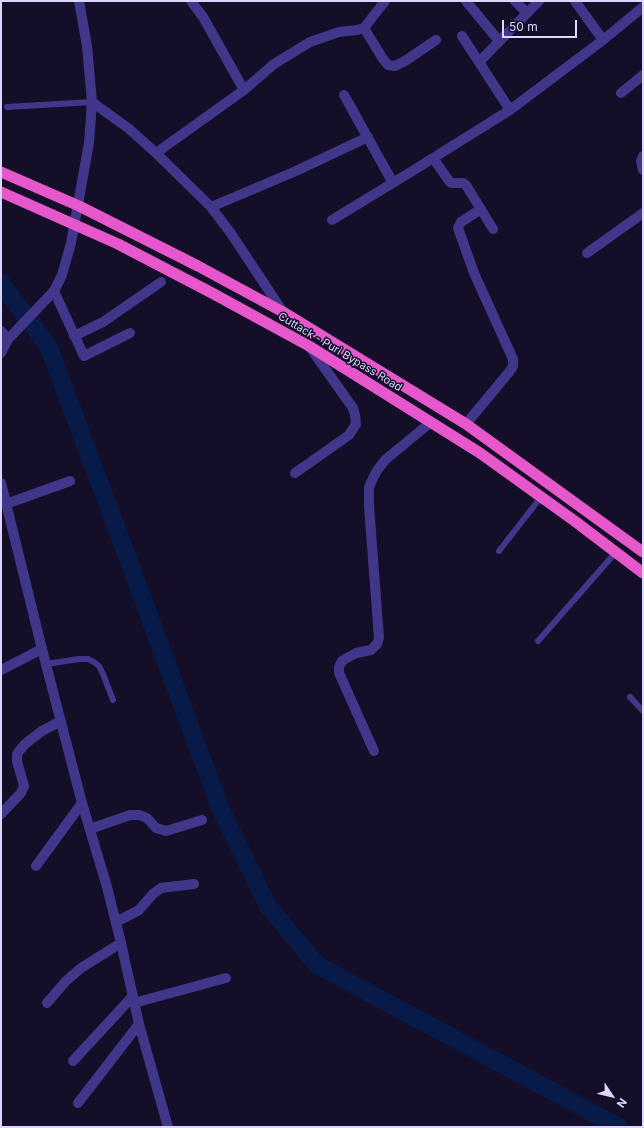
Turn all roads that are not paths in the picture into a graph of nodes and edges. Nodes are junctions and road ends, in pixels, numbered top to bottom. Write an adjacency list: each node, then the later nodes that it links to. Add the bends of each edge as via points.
1 (79, 1): 20 (street, via 87,46)
2 (191, 1): 17 (street)
3 (385, 1): 10 (street)
4 (466, 1): 14 (street)
5 (516, 1): 9 (street)
6 (538, 1): 9 (street)
7 (575, 1): 13 (street)
8 (643, 7): 13 (street)
9 (527, 13): 14 (street)
10 (364, 28): 12 (street, via 388,65 395,66 405,61); 17 (street, via 314,40 274,64)
11 (462, 36): 15 (street)
12 (436, 40)
13 (603, 40): 22 (street)
14 (499, 41): 15 (street)
15 (480, 62): 22 (street)
16 (643, 75): 18 (street)
17 (244, 90): 24 (street)
18 (621, 93)
19 (344, 95): 23 (street)
20 (92, 102): 21 (lane); 24 (street, via 128,128); 31 (street, via 89,143)
21 (7, 107)
22 (510, 110): 26 (street)
23 (368, 137): 29 (street); 32 (street)
24 (156, 153): 32 (street)
25 (643, 156): 27 (street, via 640,161)
26 (433, 158): 29 (street); 33 (street, via 451,183 463,183 466,186)
27 (643, 170)
28 (1, 172): 31 (highway, Cuttack - Puri Bypass Road)
29 (393, 183): 35 (street)
30 (1, 192): 36 (highway, Cuttack - Puri Bypass Road)
31 (79, 206): 36 (street); 41 (highway, Cuttack - Puri Bypass Road)
32 (211, 207): 41 (street)
33 (478, 211): 37 (street); 49 (street, via 461,222 458,228 474,273 513,359 513,366)
34 (643, 213): 38 (street)
35 (332, 220)
36 (75, 225): 40 (street, via 66,263); 46 (highway, Cuttack - Puri Bypass Road, via 118,244)
37 (493, 229)
38 (587, 253)
39 (161, 282): 45 (street, via 103,322)
40 (54, 291): 44 (street); 45 (street)
41 (283, 312): 49 (highway, Cuttack - Puri Bypass Road)
42 (1, 331): 44 (street)
43 (130, 333): 45 (street, via 84,356)
44 (11, 336): 47 (street)
45 (74, 336)
46 (309, 346): 48 (highway, Cuttack - Puri Bypass Road); 50 (street, via 353,408 356,424 349,435)
47 (1, 353)
48 (430, 422): 53 (highway, Cuttack - Puri Bypass Road, via 480,453); 67 (street, via 385,460 369,488 379,638 371,650 356,653 342,661 339,673)
49 (466, 424): 57 (highway, Cuttack - Puri Bypass Road)
50 (296, 473)
51 (70, 481): 54 (street)
52 (1, 484): 54 (street)
53 (541, 497): 55 (lane); 56 (highway, Cuttack - Puri Bypass Road)
54 (6, 504): 60 (street)
55 (500, 551)
56 (616, 552): 58 (highway, Cuttack - Puri Bypass Road); 59 (lane)
57 (643, 552)
58 (643, 573)
59 (538, 641)
60 (42, 649): 61 (street); 62 (street)
61 (46, 664): 64 (lane, via 78,659 94,662 99,666); 66 (street)
62 (1, 670)
63 (630, 697): 65 (lane)
64 (113, 700)
65 (643, 711)
66 (61, 721): 68 (street); 69 (street, via 42,731 20,750 17,761 24,786 21,793)
67 (374, 751)
68 (82, 804): 71 (street); 72 (street)
69 (1, 814)
70 (202, 820): 71 (street, via 166,831 156,828 147,818 130,815)
71 (90, 829): 74 (street)
72 (36, 866)
73 (194, 884): 74 (street, via 161,888 139,910)
74 (116, 922): 75 (street)
75 (121, 943): 77 (street); 78 (street, via 66,980)
76 (226, 978): 77 (street)
77 (134, 999): 79 (street); 80 (street)
78 (47, 1003)
79 (139, 1024): 81 (street); 82 (street)
80 (73, 1061)
81 (78, 1103)
82 (168, 1127)

